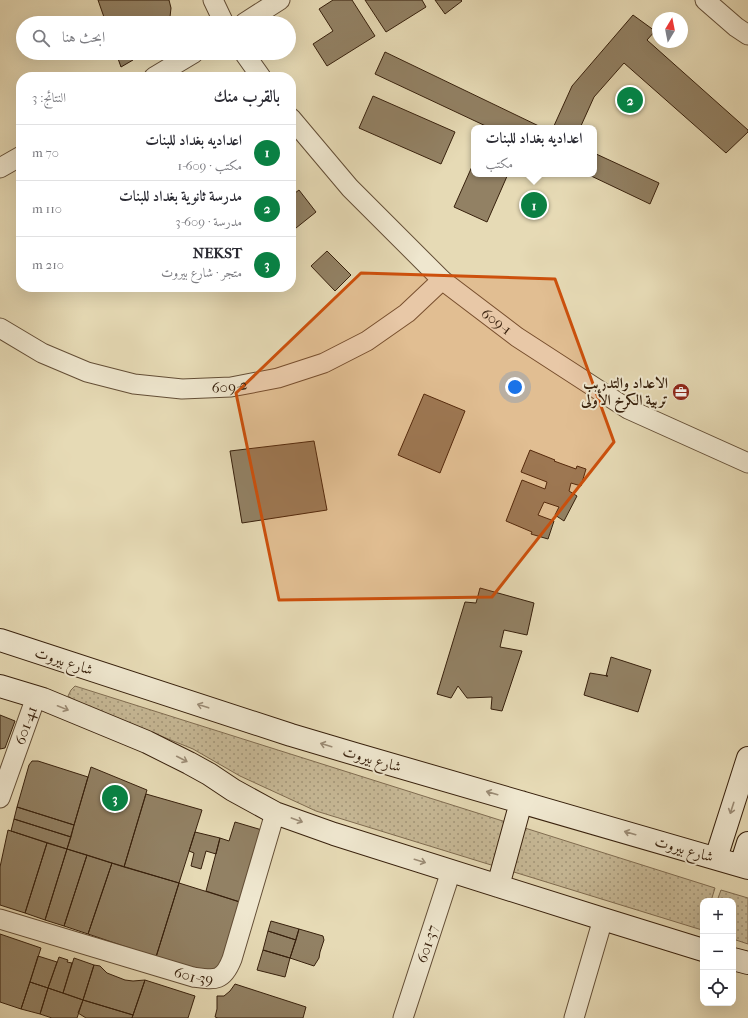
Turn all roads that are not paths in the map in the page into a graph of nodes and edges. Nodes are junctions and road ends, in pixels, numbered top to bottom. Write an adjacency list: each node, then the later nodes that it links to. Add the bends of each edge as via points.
1 (213, 0): 4 (street)
2 (280, 0): 5 (street)
3 (705, 0): 6 (street)
4 (221, 16)
5 (255, 16)
6 (748, 35)
7 (182, 60): 9 (street)
8 (249, 60): 10 (street)
9 (162, 72)
10 (257, 72)
11 (296, 124): 14 (street, 609-1, via 350,188)
12 (16, 159): 13 (street)
13 (0, 168)
14 (442, 280): 15 (street, 609-2, via 407,313 367,341 324,363 278,378 230,387 182,388 134,384 87,372 42,353); 16 (street, 609-1, via 517,337 628,409)
15 (0, 328)
16 (748, 463)
17 (0, 640): 22 (main road, شارع بيروت, one-way to 17, via 291,735)
18 (0, 686): 19 (main road)
19 (36, 697): 21 (street, 601-41); 23 (main road, one-way to 23, via 168,752)
20 (748, 758): 25 (main road, one-way to 25)
21 (0, 798)
22 (521, 802): 25 (main road, شارع بيروت, one-way to 22); 28 (main road)
23 (275, 813): 27 (main road, one-way to 27); 29 (street, 601-39, via 232,959 228,970 220,978 208,980 192,977)
24 (748, 843): 26 (main road)
25 (716, 858): 26 (main road, شارع بيروت)
26 (744, 866)
27 (451, 871): 28 (main road); 34 (street, 601-37)
28 (498, 886): 30 (main road)
29 (0, 919)
30 (603, 920): 31 (main road); 35 (street)
31 (700, 949)
32 (736, 960): 33 (main road)
33 (748, 963)
34 (403, 1018)
35 (574, 1018)

